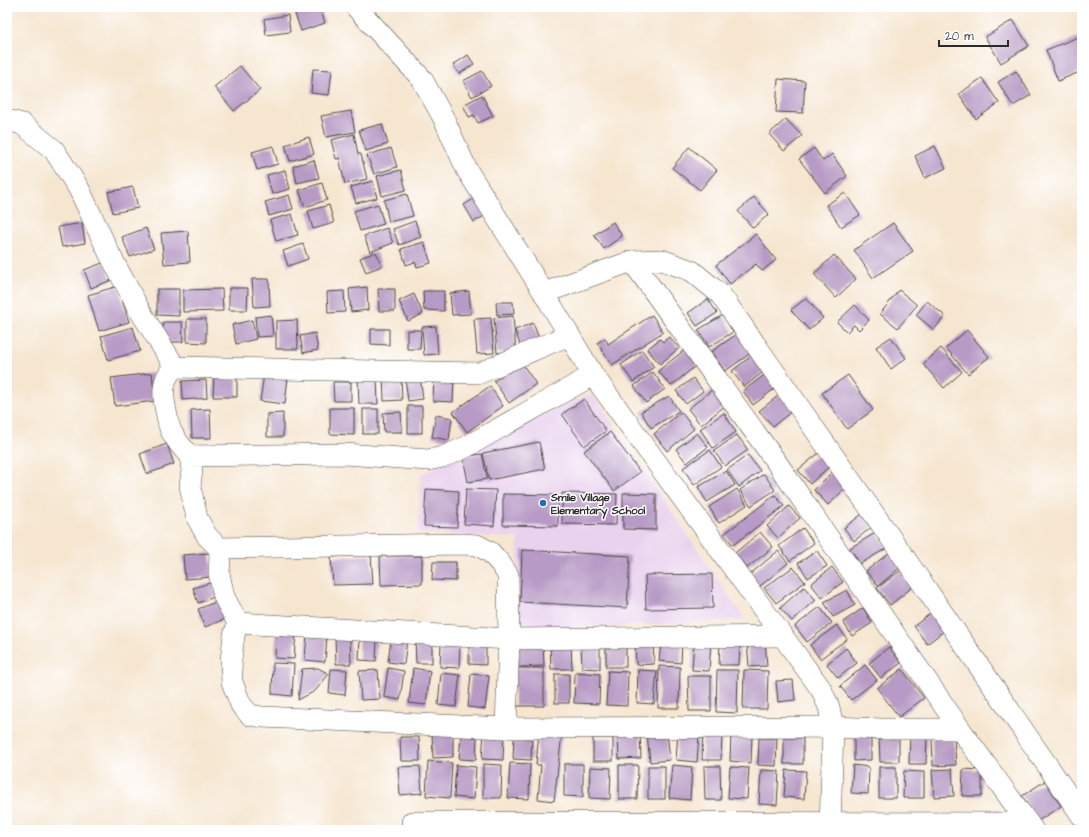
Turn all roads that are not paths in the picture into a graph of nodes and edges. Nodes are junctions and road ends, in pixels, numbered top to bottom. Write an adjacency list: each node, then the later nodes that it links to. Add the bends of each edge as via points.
1 (356, 7): 4 (street, via 422,79 467,170)
2 (7, 120): 6 (street, via 22,124 54,150 79,189 140,311)
3 (632, 261): 4 (street); 15 (street, via 777,463); 16 (street, via 662,260 692,271 720,294)
4 (544, 293): 5 (street)
5 (569, 335): 6 (street, via 480,373); 7 (street)
6 (175, 367): 8 (street, via 166,377 164,402 170,430)
7 (593, 375): 8 (street, via 466,447 443,457 428,460 345,454); 11 (street)
8 (190, 456): 9 (street, via 190,486 197,518 207,536)
9 (219, 548): 10 (street, via 219,573 224,597); 12 (street, via 477,545 490,552 508,575)
10 (238, 623): 12 (street); 13 (street, via 231,660 232,682 241,705 250,715)
11 (783, 636): 12 (street); 14 (street, via 821,689 829,707)
12 (509, 639): 13 (street)
13 (506, 728): 14 (street)
14 (833, 728): 15 (street); 18 (street)
15 (960, 729): 19 (street)
16 (1082, 816)
17 (412, 822): 18 (street)
18 (830, 826): 19 (street)
19 (1030, 827)

